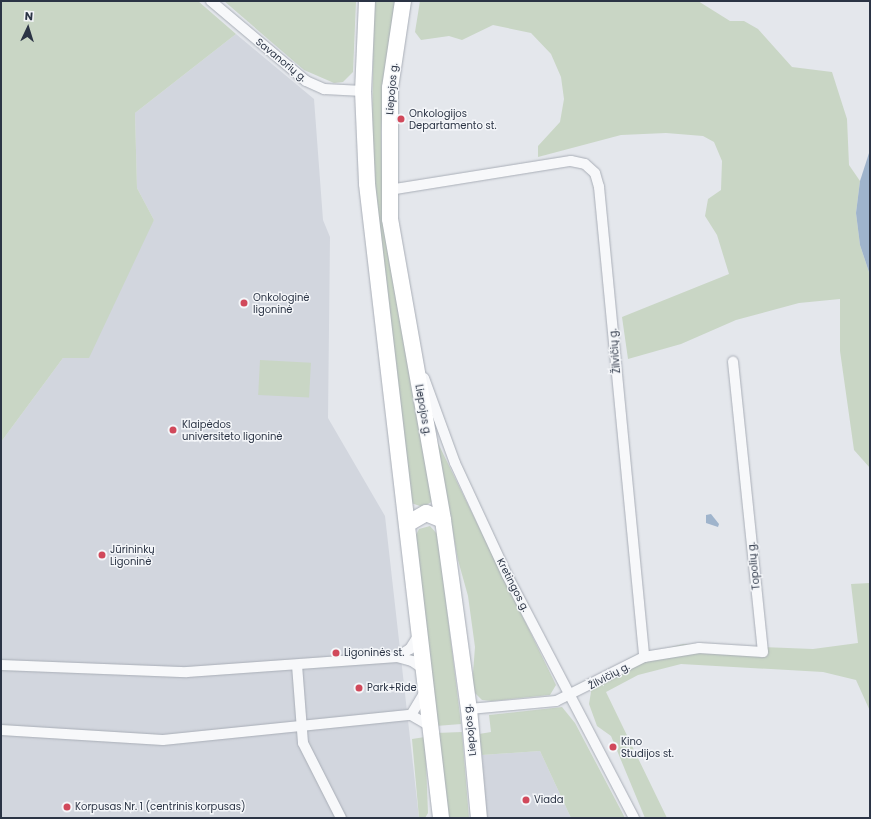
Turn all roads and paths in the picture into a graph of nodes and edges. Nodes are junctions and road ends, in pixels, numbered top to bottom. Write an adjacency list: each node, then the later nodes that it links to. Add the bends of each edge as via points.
1 (211, 1): 4 (street, Savanorių g., via 306,81 324,89)
2 (367, 1): 4 (main road)
3 (403, 1): 5 (main road, Liepojos g., via 390,88)
4 (363, 91): 9 (main road, via 372,228)
5 (389, 190): 6 (main road, Liepojos g., via 393,249); 12 (street, Žilvičių g., via 559,161 585,164 595,173 599,187)
6 (411, 342): 8 (main road, Liepojos g.); 17 (street, Kretingos g., via 455,463 507,575)
7 (733, 362): 12 (street, Topolių g., via 763,652 699,648)
8 (443, 520): 9 (main road, via 426,514); 18 (main road, Liepojos g.)
9 (407, 524): 10 (main road)
10 (420, 633): 11 (street, via 410,649); 15 (main road)
11 (397, 657): 14 (street); 15 (street, via 412,661)
12 (644, 657): 17 (street, Žilvičių g.)
13 (1, 664): 14 (street, via 187,672)
14 (297, 665): 20 (street)
15 (424, 669): 16 (main road)
16 (426, 688): 19 (street); 21 (main road)
17 (570, 696): 18 (street, Žilvičių g., via 556,701); 26 (street, Kretingos g.)
18 (469, 709): 25 (main road, Liepojos g.)
19 (411, 715): 20 (street); 21 (street)
20 (301, 726): 22 (street, via 163,740); 23 (street, via 303,743)
21 (430, 726): 24 (main road)
22 (1, 730)
23 (340, 818)
24 (441, 818)
25 (479, 818)
26 (634, 818)

